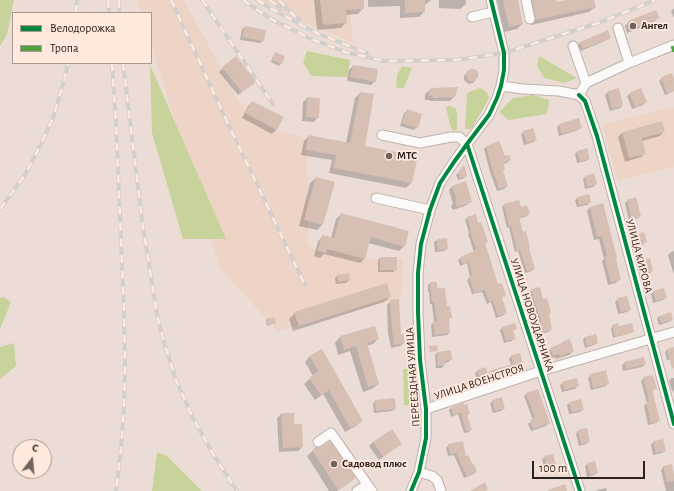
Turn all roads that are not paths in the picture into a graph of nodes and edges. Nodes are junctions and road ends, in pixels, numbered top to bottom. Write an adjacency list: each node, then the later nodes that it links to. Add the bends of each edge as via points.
1 (490, 0): 3 (street, ПЕРЕЕЗДНАЯ УЛИЦА)
2 (526, 0): 5 (street)
3 (493, 12): 4 (street); 11 (street, ПЕРЕЕЗДНАЯ УЛИЦА, via 504,53)
4 (472, 17)
5 (530, 19)
6 (618, 28): 9 (street)
7 (573, 46): 10 (street)
8 (673, 48): 9 (street)
9 (630, 63): 10 (street)
10 (586, 83): 12 (street)
11 (501, 86): 12 (street); 14 (street, ПЕРЕЕЗДНАЯ УЛИЦА, via 489,115)
12 (578, 95): 18 (street, УЛИЦА КИРОВА, via 585,101 597,136)
13 (382, 135): 14 (street, via 420,143 451,136 459,137)
14 (467, 144): 16 (street, ПЕРЕЕЗДНАЯ УЛИЦА, via 440,183); 19 (street, УЛИЦА НОВОУДАРНИКА)
15 (376, 198): 16 (street)
16 (430, 210): 20 (street, ПЕРЕЕЗДНАЯ УЛИЦА, via 421,244 418,273 420,360)
17 (674, 332): 18 (street, УЛИЦА ВОЕНСТРОЯ)
18 (652, 338): 19 (street, УЛИЦА ВОЕНСТРОЯ); 21 (street, УЛИЦА КИРОВА)
19 (541, 372): 20 (street, УЛИЦА ВОЕНСТРОЯ); 28 (street, УЛИЦА НОВОУДАРНИКА)
20 (426, 409): 23 (street, ПЕРЕЕЗДНАЯ УЛИЦА, via 426,438)
21 (674, 424)
22 (318, 442): 24 (street, via 331,433)
23 (420, 472): 26 (street, ПЕРЕЕЗДНАЯ УЛИЦА); 27 (street, via 437,480)
24 (369, 488): 25 (street)
25 (358, 491)
26 (411, 491)
27 (441, 491)
28 (580, 491)

